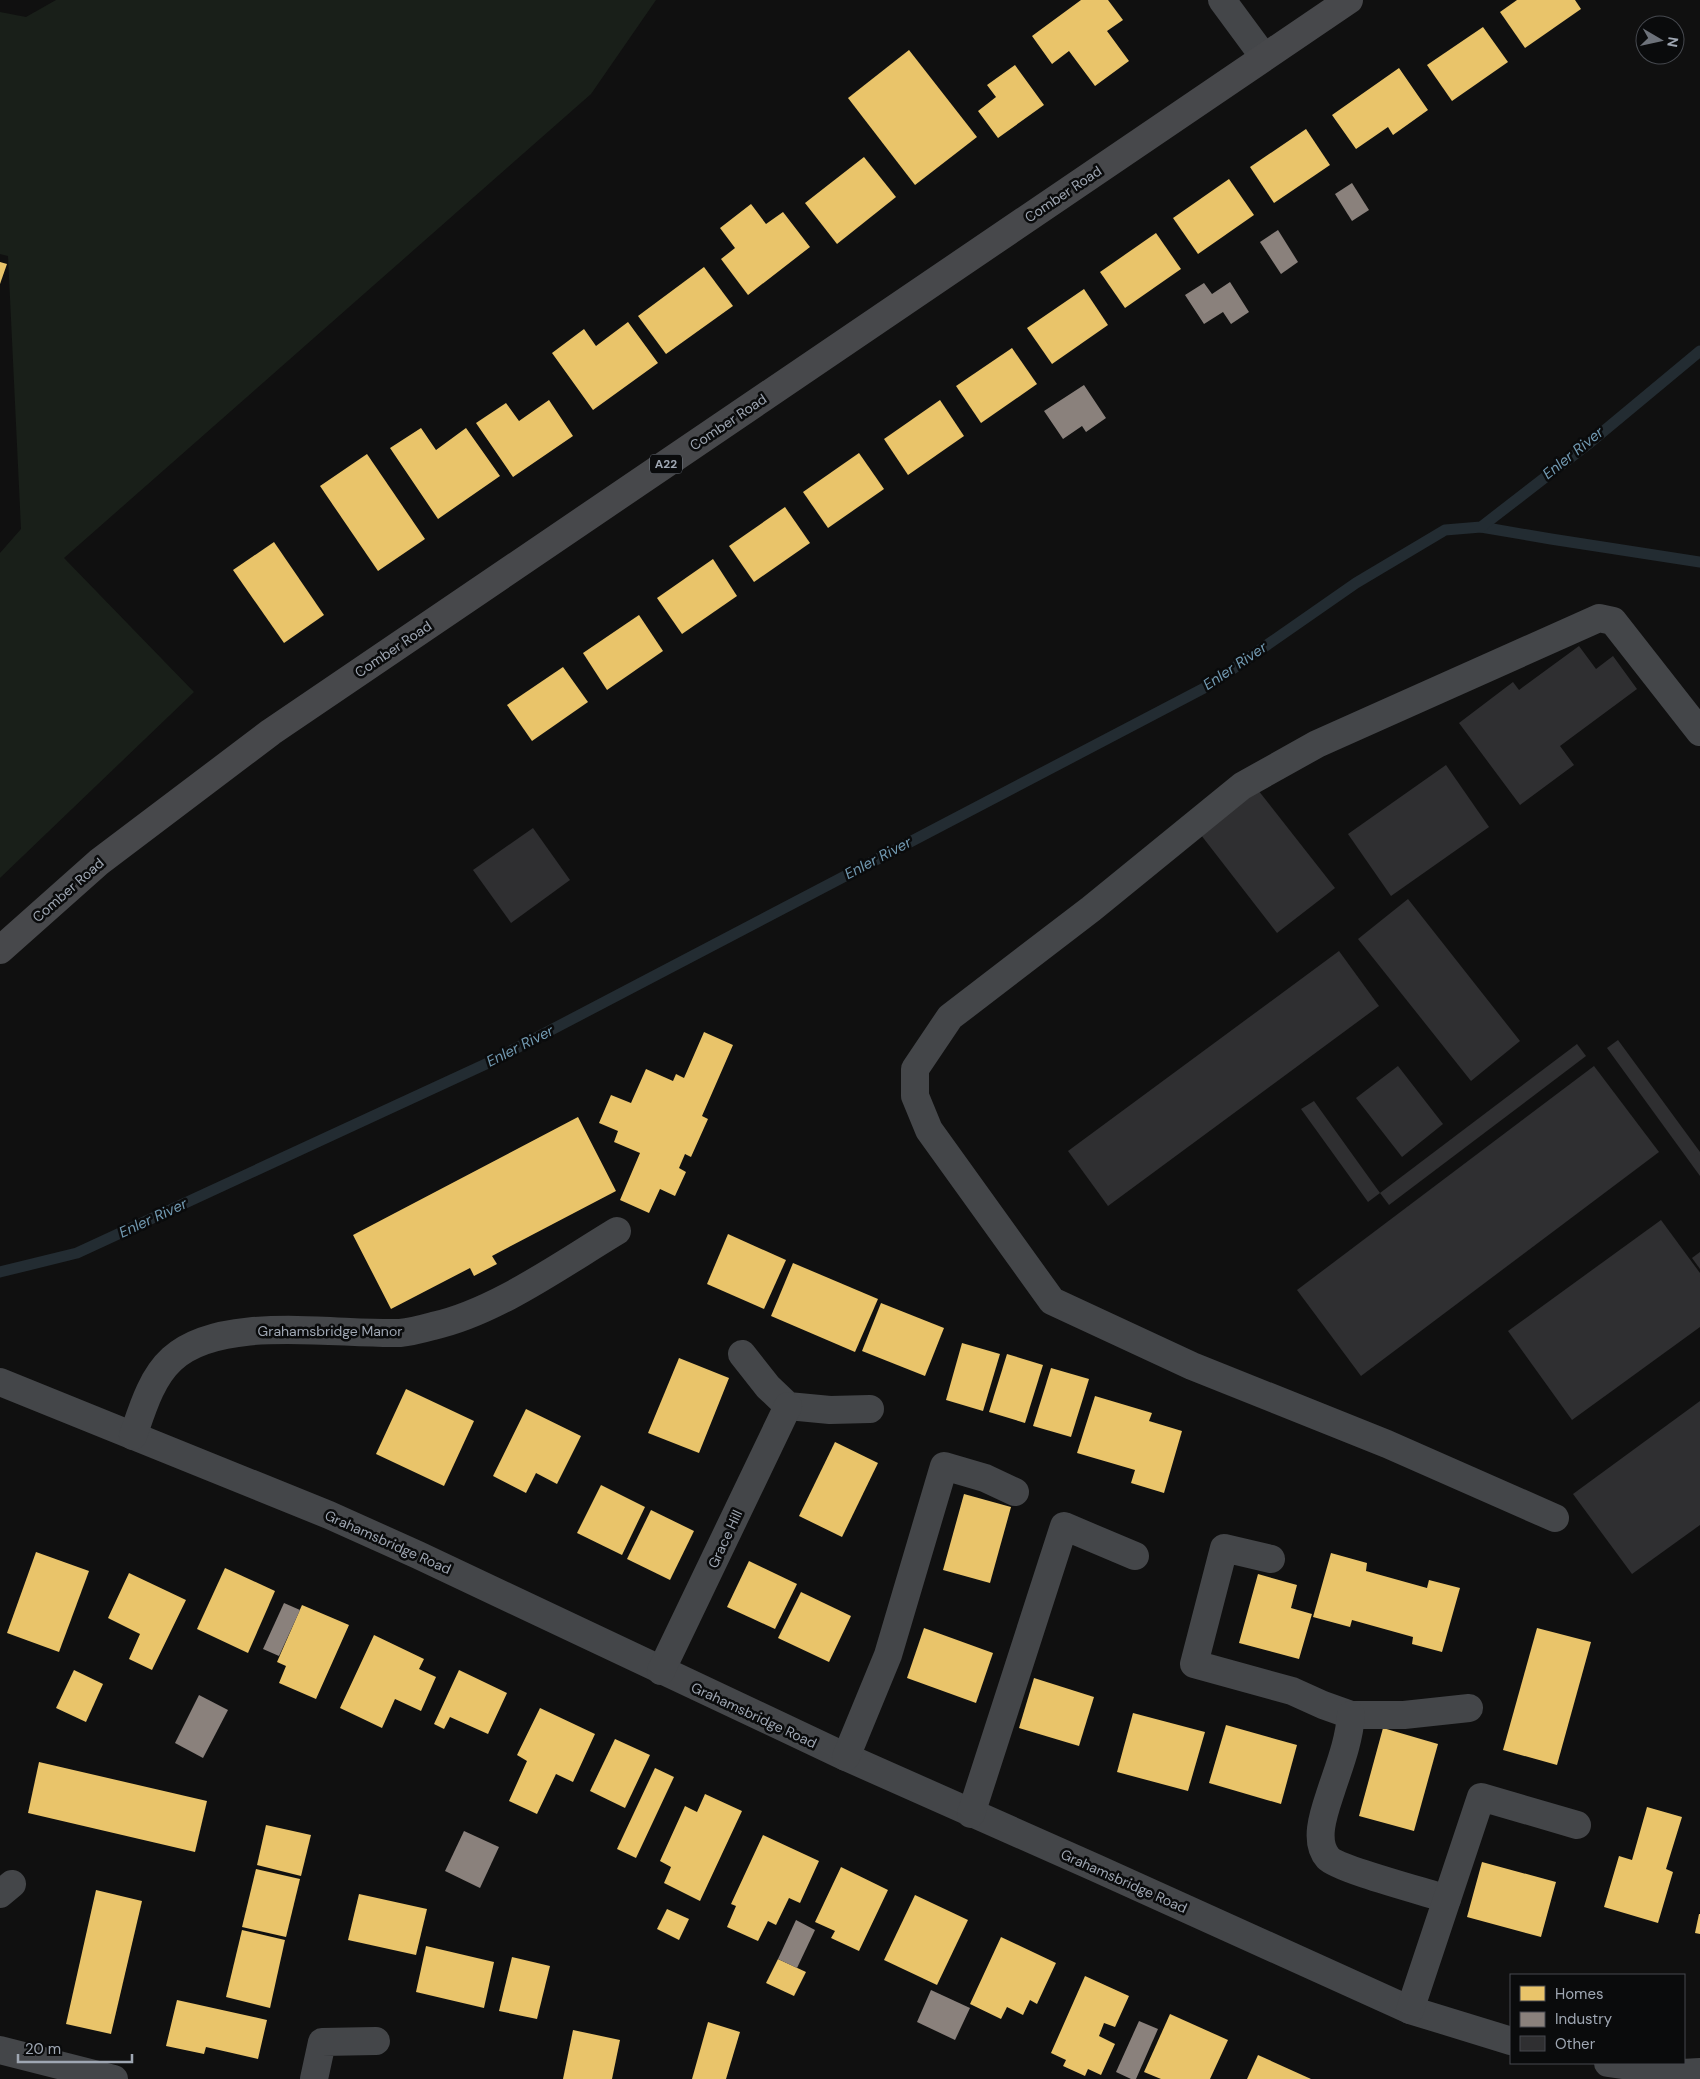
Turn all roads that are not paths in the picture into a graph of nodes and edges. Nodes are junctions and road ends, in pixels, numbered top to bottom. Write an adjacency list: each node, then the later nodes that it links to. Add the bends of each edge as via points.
1 (1222, 0): 3 (street)
2 (1350, 0): 3 (highway, Comber Road / A22)
3 (1264, 57): 5 (highway, Comber Road / A22, via 271,732 99,862)
4 (1700, 732): 13 (street, via 1612,621 1599,618 1316,744 1242,786 1091,909 950,1017 915,1069 915,1096 929,1130 1052,1301 1192,1366 1387,1444)
5 (0, 950)
6 (617, 1231): 11 (street, Grahamsbridge Manor, via 497,1302 435,1326 402,1332 253,1331 192,1344 172,1360 156,1380)
7 (742, 1354): 9 (street)
8 (0, 1382): 11 (street, Grahamsbridge Road)
9 (788, 1406): 10 (street); 16 (street, Grace Hill)
10 (870, 1409)
11 (133, 1436): 16 (street, Grahamsbridge Road, via 418,1554)
12 (1015, 1492): 19 (street, via 944,1466 888,1655)
13 (1555, 1518)
14 (1135, 1556): 20 (street, via 1064,1526)
15 (1271, 1559): 18 (street, via 1224,1548 1194,1664 1292,1691)
16 (661, 1671): 19 (street, Grahamsbridge Road)
17 (1469, 1708): 18 (street)
18 (1351, 1715): 22 (street, via 1350,1736 1320,1824 1321,1842 1328,1858 1346,1868)
19 (846, 1757): 20 (street, Grahamsbridge Road)
20 (972, 1814): 23 (street, Grahamsbridge Road)
21 (1577, 1825): 22 (street, via 1480,1797)
22 (1446, 1899): 23 (street)
23 (1410, 2010): 25 (street, Grahamsbridge Road)
24 (376, 2041): 30 (street, via 322,2042)
25 (1510, 2041)
26 (0, 2050): 29 (street)
27 (1616, 2064): 28 (street)
28 (1700, 2072)
29 (114, 2079)
30 (314, 2079)

